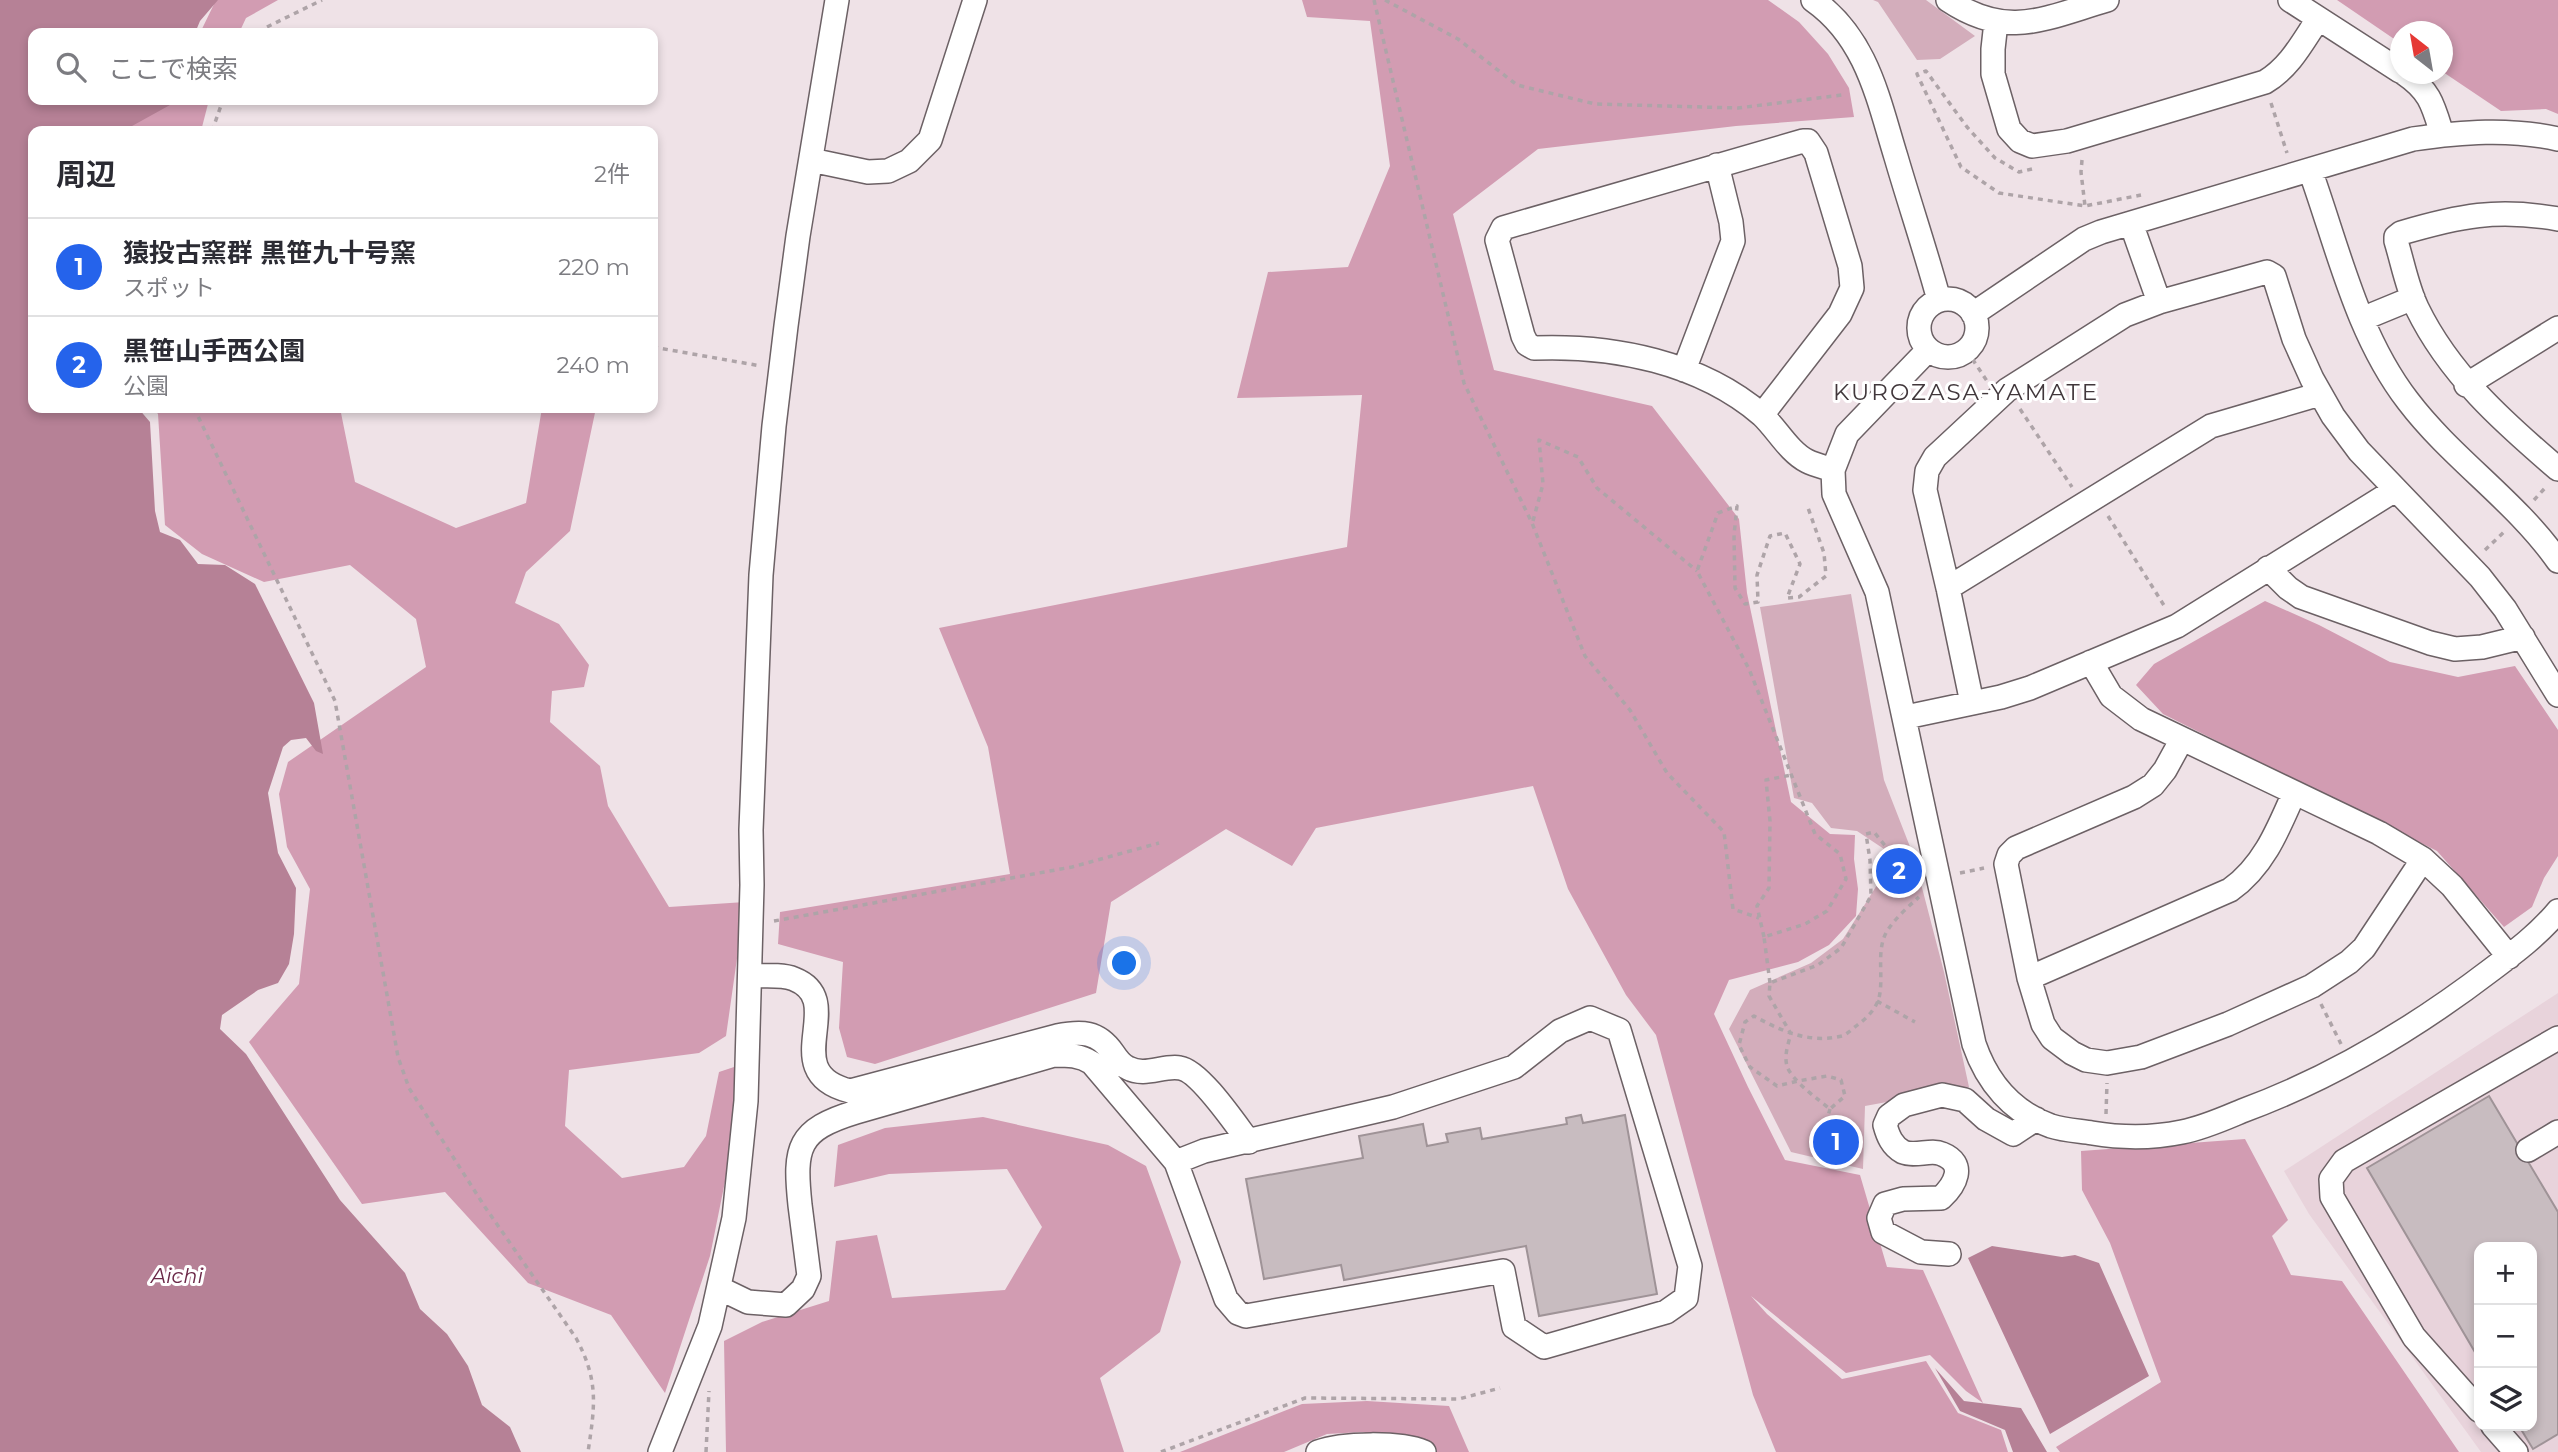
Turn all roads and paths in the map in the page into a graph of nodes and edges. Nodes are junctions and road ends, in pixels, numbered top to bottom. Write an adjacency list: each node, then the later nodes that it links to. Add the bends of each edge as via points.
1 (322, 0): 12 (path)
2 (837, 0): 22 (street)
3 (975, 0): 22 (street, via 930,141 909,161 888,171 868,172)
4 (1374, 0): 49 (path, via 1464,383)
5 (1385, 0): 16 (path, via 1458,39 1517,85 1595,104 1738,108)
6 (1813, 0): 29 (street, via 1850,37 1872,78)
7 (1948, 0): 11 (street)
8 (2107, 0): 11 (street, via 2034,21)
9 (2290, 0): 10 (street)
10 (2318, 19): 13 (street); 14 (street, via 2292,60)
11 (1996, 22): 20 (street, via 1993,74 2015,136 2032,146)
12 (266, 28)
13 (2390, 64)
14 (2264, 82): 20 (street); 24 (path)
15 (2420, 84): 19 (street)
16 (1842, 95)
17 (221, 105): 18 (path)
18 (214, 126)
19 (2442, 134): 21 (street, via 2503,131); 24 (street)
20 (2084, 135): 25 (path, via 2081,172)
21 (2558, 139)
22 (811, 160): 37 (street)
23 (1717, 165): 38 (street, via 1733,241); 38 (street, via 1503,228 1498,236 1528,345 1604,349); 43 (street, via 1803,141 1812,145 1853,276 1846,306)
24 (2302, 173): 27 (street); 32 (street)
25 (2085, 206)
26 (2558, 219): 28 (street, via 2482,214 2401,233 2396,242)
27 (2132, 223): 30 (street); 31 (street, via 2084,239)
28 (2413, 298): 32 (street); 39 (street)
29 (1940, 300): 31 (street, via 1960,302); 35 (street, via 1920,319 1920,339)
30 (2159, 302): 40 (street, via 2126,315); 41 (street, via 2270,273)
31 (1973, 314): 36 (street, via 1977,331)
32 (2362, 319): 50 (street, via 2407,401 2530,526)
33 (2558, 328): 39 (street)
34 (658, 348): 37 (path)
35 (1928, 350): 36 (street, via 1943,358); 45 (street, via 1847,434)
36 (1967, 351): 40 (path)
37 (781, 369): 69 (street, via 761,575)
38 (1684, 370): 43 (street)
39 (2466, 384): 44 (street)
40 (2002, 393): 47 (path); 53 (street, via 1941,450 1927,471 1924,490)
41 (2320, 394): 46 (street, via 2350,440); 47 (street, via 2211,426)
42 (196, 413): 96 (path, via 335,701 395,1044 410,1088 587,1360 594,1384)
43 (1762, 415): 45 (street, via 1804,460)
44 (2558, 469)
45 (1833, 470): 59 (street, via 1837,503 1877,592)
46 (2395, 489): 51 (street); 55 (street, via 2480,577)
47 (2090, 500): 53 (street); 54 (path)
48 (1807, 505): 52 (path, via 1824,553 1826,576 1799,597 1787,598 1800,564 1784,533 1770,536 1757,575 1758,601 1745,604 1735,588 1737,506 1718,513)
49 (1532, 523): 52 (path, via 1543,484 1539,440 1578,457 1597,488); 68 (path, via 1585,656 1630,710 1667,773 1724,832 1733,909)
50 (2558, 561)
51 (2268, 568): 54 (street); 55 (street, via 2301,597 2430,643 2469,649)
52 (1697, 571): 61 (path, via 1749,669)
53 (1948, 588): 58 (street)
54 (2177, 626): 56 (street)
55 (2523, 637): 57 (street)
56 (2091, 663): 58 (street, via 2029,688); 60 (street, via 2111,696 2127,710)
57 (2558, 695)
58 (1972, 702): 59 (street)
59 (1906, 717): 66 (street)
60 (2182, 738): 62 (street); 65 (street, via 2153,785 2016,848)
61 (1791, 775): 68 (path, via 1766,780 1769,888 1756,906); 70 (path, via 1815,834 1840,854 1846,879 1827,911)
62 (2294, 793): 64 (street); 73 (street, via 2260,861 2230,890)
63 (1159, 843): 69 (path, via 1072,867)
64 (2423, 859): 71 (street, via 2452,886); 75 (street, via 2361,952)
65 (2006, 864): 66 (path); 73 (street)
66 (1931, 885): 74 (path, via 1874,832 1866,834 1871,896 1847,939 1818,965); 76 (path, via 1885,934); 84 (street, via 1978,1055 2000,1091)
67 (2558, 911): 71 (street)
68 (1759, 918): 70 (path)
69 (751, 926): 72 (street)
70 (1764, 937): 74 (path)
71 (2509, 957): 80 (street, via 2442,1007)
72 (750, 976): 88 (street, via 792,978 809,989 816,1011 816,1070 836,1087 850,1091 1057,1035 1086,1032 1102,1040 1129,1069 1187,1070 1209,1090); 92 (street, via 746,1101 734,1218)
73 (2029, 978): 81 (street, via 2039,1014 2052,1038 2086,1060)
74 (1770, 982): 78 (path, via 1769,996)
75 (2312, 986): 80 (path); 81 (street, via 2141,1058)
76 (1877, 1001): 77 (path); 78 (path, via 1869,1015 1844,1036)
77 (1915, 1022)
78 (1791, 1034): 82 (path, via 1787,1069); 82 (path, via 1754,1016 1745,1021 1739,1045 1750,1067 1777,1086)
79 (2558, 1038): 94 (street, via 2344,1161 2330,1179 2332,1197 2414,1337)
80 (2350, 1061): 87 (street, via 2280,1097 2185,1132 2150,1137)
81 (2107, 1063): 87 (path)
82 (1798, 1081): 83 (path); 83 (path, via 1828,1076 1841,1080 1845,1096)
83 (1830, 1109): 85 (path)
84 (2036, 1119): 87 (street, via 2053,1127); 91 (street, via 2013,1133 1965,1101 1942,1095 1904,1105 1889,1116 1885,1125 1892,1143 1905,1153 1942,1153 1954,1163 1957,1176 1941,1198 1885,1203 1879,1218 1883,1231 1921,1252)
85 (1826, 1123)
86 (2558, 1132): 89 (street)
87 (2105, 1135)
88 (1249, 1142): 90 (street); 90 (street, via 1393,1107 1514,1067 1560,1031 1590,1018 1619,1030 1690,1266 1686,1298 1667,1312 1544,1347 1514,1327 1503,1272 1246,1316 1226,1299)
89 (2528, 1150)
90 (1176, 1162): 92 (street, via 1092,1063 1078,1056 1054,1055 819,1126 803,1146 796,1168 809,1276 803,1289 786,1305 748,1302)
91 (1949, 1254)
92 (719, 1288): 97 (street, via 710,1326)
93 (1500, 1388): 98 (path, via 1460,1399 1305,1398)
94 (2474, 1404)
95 (2497, 1431): 101 (street)
96 (588, 1452)
97 (660, 1452)
98 (1161, 1452)
99 (1318, 1452): 100 (street, via 1330,1447 1391,1446)
100 (1424, 1452)
101 (2516, 1452)

